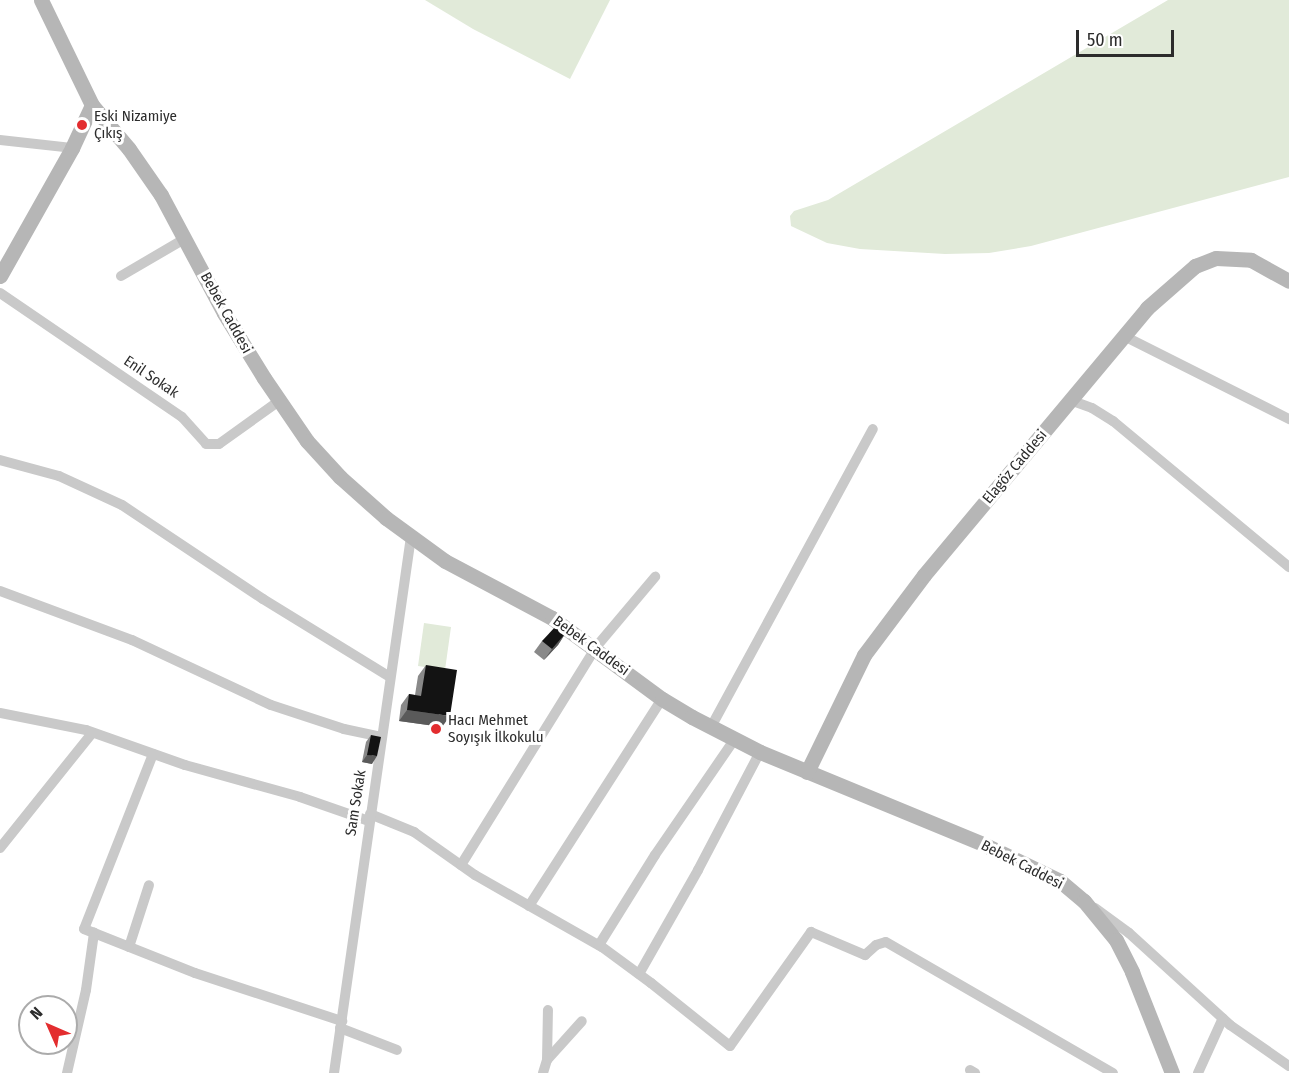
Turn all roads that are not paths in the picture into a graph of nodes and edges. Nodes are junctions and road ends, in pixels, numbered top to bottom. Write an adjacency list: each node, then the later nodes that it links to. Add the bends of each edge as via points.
1 (41, 0): 2 (street, Bebek Caddesi)
2 (92, 105): 4 (street); 5 (street, Bebek Caddesi, via 146,172)
3 (0, 140): 4 (street)
4 (72, 148): 6 (street)
5 (186, 238): 7 (street); 12 (street, Bebek Caddesi, via 224,313)
6 (0, 276)
7 (121, 276)
8 (1289, 281): 10 (street, Elagöz Caddesi, via 1262,265 1240,258 1205,261 1147,308)
9 (0, 293): 12 (street, Enil Sokak, via 182,417 206,444 219,444)
10 (1124, 336): 11 (street, Elagöz Caddesi); 13 (street)
11 (1070, 400): 17 (street, via 1113,421); 30 (street, Elagöz Caddesi, via 924,575 864,655)
12 (279, 401): 16 (street, Bebek Caddesi, via 307,441 340,477)
13 (1289, 419)
14 (873, 429): 24 (street)
15 (0, 460): 21 (street, via 59,476 122,505 263,599)
16 (411, 537): 20 (street, Bebek Caddesi, via 445,561 552,618); 21 (street, Sam Sokak)
17 (1289, 567)
18 (655, 577): 20 (street)
19 (0, 591): 26 (street, via 132,640 271,705)
20 (596, 648): 22 (street, Bebek Caddesi); 33 (street)
21 (390, 676): 26 (street, Sam Sokak)
22 (662, 699): 24 (street, Bebek Caddesi); 36 (street)
23 (0, 713): 25 (street)
24 (711, 727): 27 (street, Bebek Caddesi)
25 (92, 732): 29 (street); 32 (street)
26 (381, 737): 31 (street, Sam Sokak)
27 (734, 740): 28 (street, Bebek Caddesi); 38 (street)
28 (760, 752): 30 (street, Bebek Caddesi); 40 (street)
29 (153, 754): 31 (street); 37 (street, via 84,929)
30 (807, 772): 35 (street, Bebek Caddesi, via 982,844 1060,882)
31 (369, 818): 33 (street, via 414,832); 44 (street, Sam Sokak)
32 (0, 848)
33 (460, 865): 36 (street)
34 (149, 885): 39 (street)
35 (1084, 901): 42 (street, via 1129,933); 52 (street, Bebek Caddesi, via 1106,925 1125,956)
36 (529, 906): 38 (street)
37 (94, 933): 39 (street); 48 (street)
38 (599, 945): 40 (street)
39 (129, 947): 44 (street)
40 (639, 974): 51 (street, via 730,1046 811,932 865,955 886,942)
41 (548, 1010): 46 (street)
42 (1223, 1018): 47 (street); 53 (street)
43 (582, 1021): 46 (street)
44 (341, 1024): 45 (street); 49 (street, Sam Sokak)
45 (397, 1050)
46 (548, 1060): 50 (street)
47 (1289, 1066)
48 (67, 1073)
49 (334, 1073)
50 (543, 1073)
51 (1113, 1073)
52 (1172, 1073)
53 (1198, 1073)

